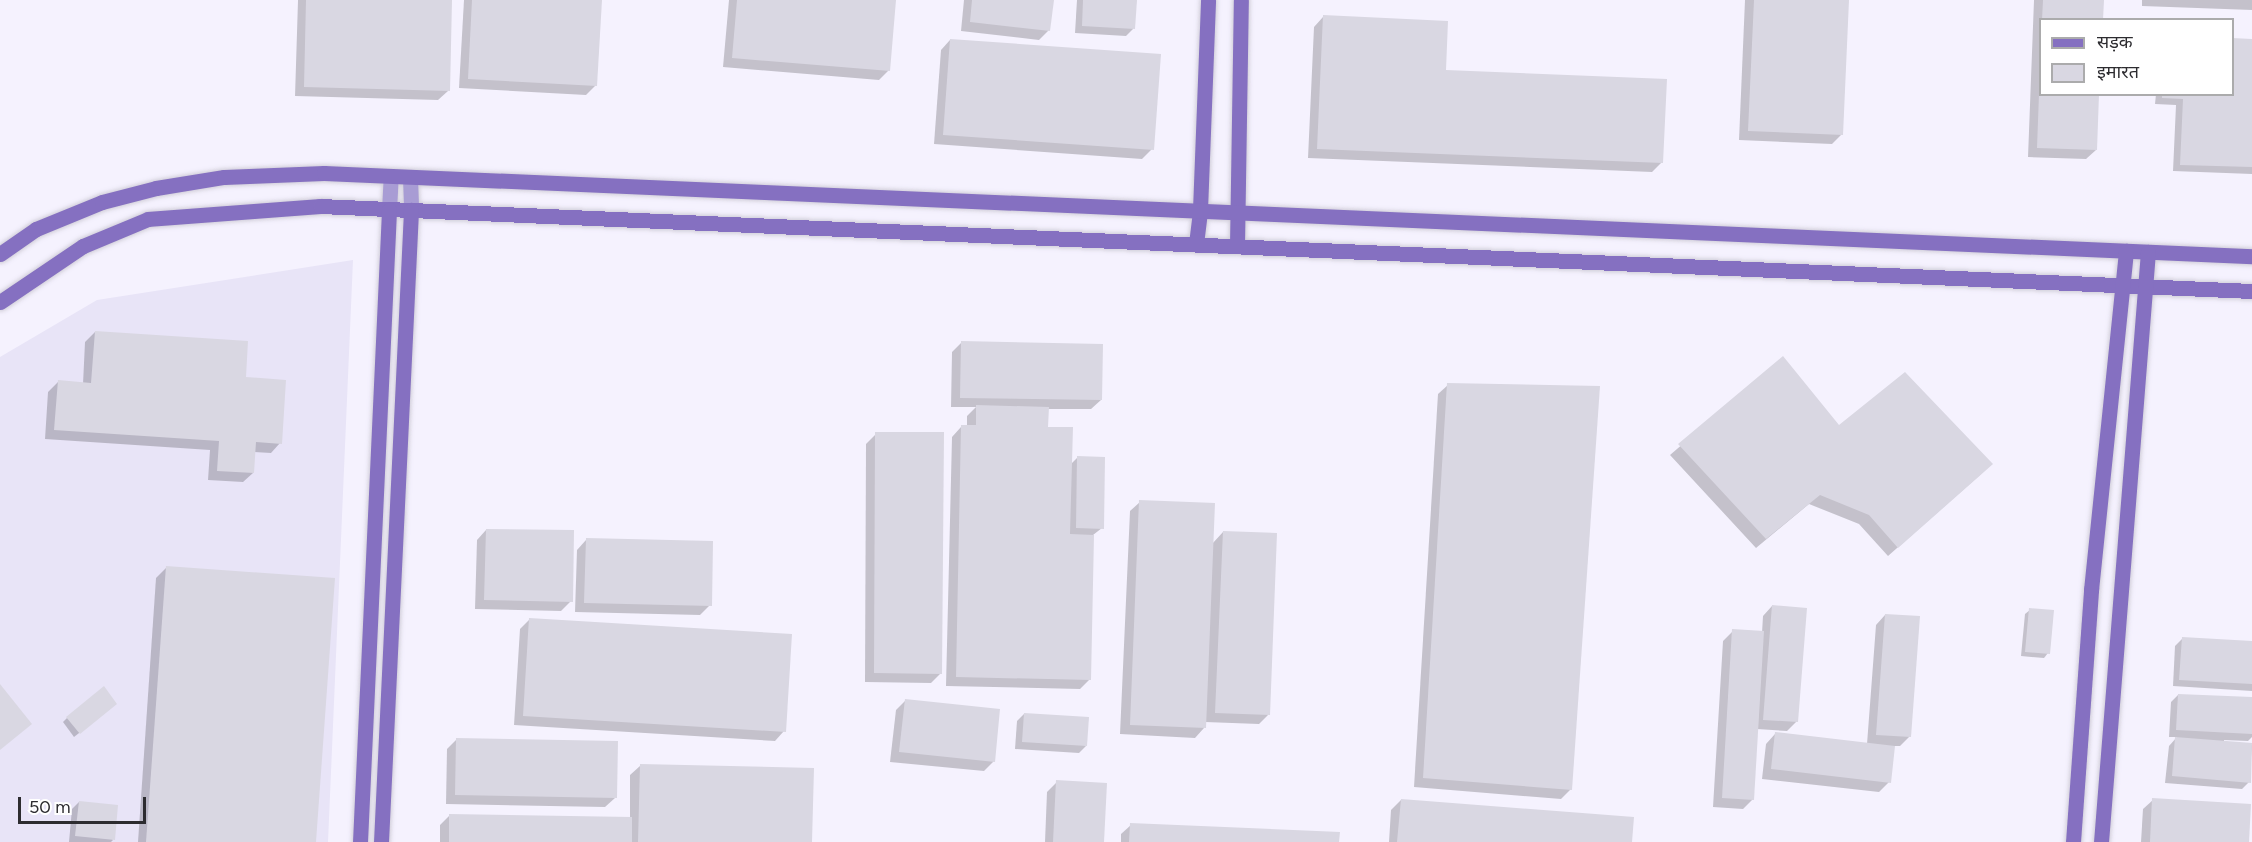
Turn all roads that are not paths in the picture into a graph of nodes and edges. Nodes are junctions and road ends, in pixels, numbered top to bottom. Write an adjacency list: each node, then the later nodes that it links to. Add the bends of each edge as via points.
1 (1208, 0): 7 (street)
2 (1241, 0): 8 (street)
3 (391, 176): 4 (street); 5 (street); 13 (street, via 224,177 156,188 102,202 36,229)
4 (410, 177): 6 (street); 7 (street)
5 (389, 210): 6 (street); 18 (street, via 320,207 148,219 83,246); 19 (street)
6 (411, 210): 9 (street); 20 (street)
7 (1200, 210): 8 (street); 9 (street)
8 (1236, 213): 10 (street); 11 (street)
9 (1196, 244): 10 (street)
10 (1237, 246): 15 (street)
11 (2126, 251): 12 (street); 15 (street)
12 (2148, 252): 14 (street); 16 (street)
13 (0, 254)
14 (2252, 256)
15 (2123, 285): 16 (street); 21 (street, via 2091,590)
16 (2146, 286): 17 (street); 22 (street)
17 (2252, 291)
18 (0, 302)
19 (360, 842)
20 (381, 842)
21 (2073, 842)
22 (2101, 842)

